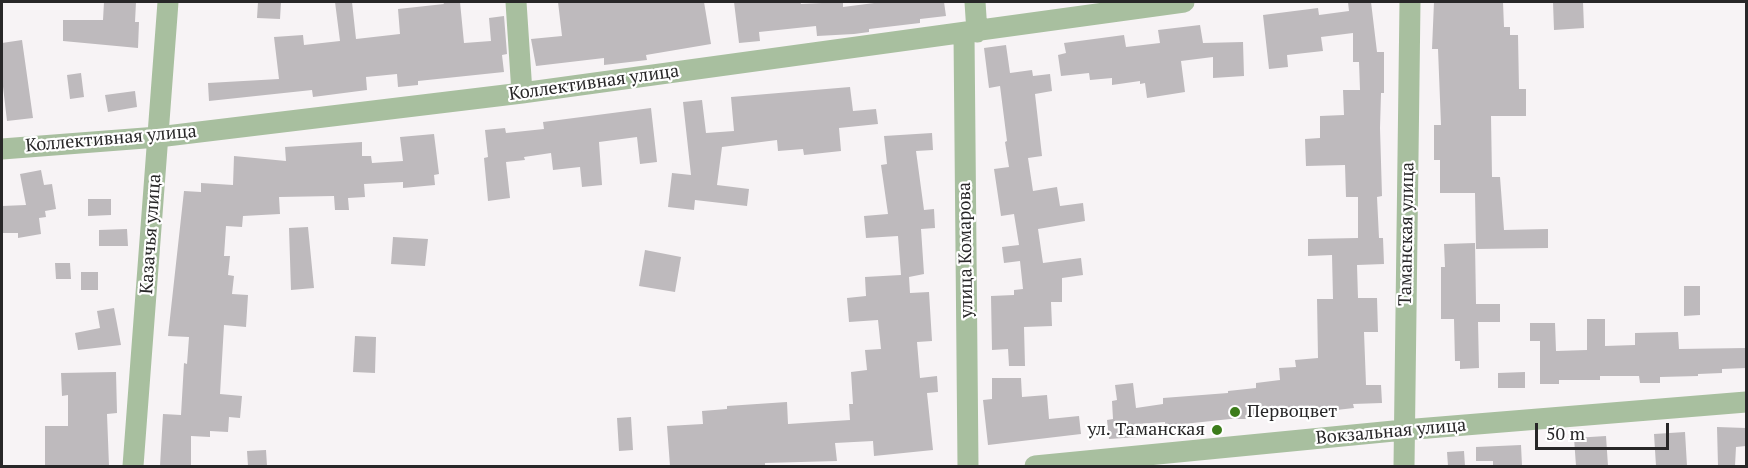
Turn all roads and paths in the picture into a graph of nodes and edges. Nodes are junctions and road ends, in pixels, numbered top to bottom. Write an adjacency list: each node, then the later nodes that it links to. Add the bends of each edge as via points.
1 (168, 2): 8 (street, Казачья улица)
2 (516, 2): 7 (street)
3 (975, 2): 6 (street, улица Комарова)
4 (1184, 2): 6 (street, Коллективная улица)
5 (1410, 2): 11 (street, Таманская улица)
6 (970, 33): 7 (street, Коллективная улица); 13 (street, улица Комарова)
7 (522, 93): 8 (street, Коллективная улица)
8 (158, 137): 9 (street, Коллективная улица); 12 (street, Казачья улица)
9 (2, 149)
10 (1746, 402): 11 (street, Вокзальная улица)
11 (1404, 430): 14 (street, Вокзальная улица); 15 (street, Таманская улица)
12 (133, 466)
13 (968, 466)
14 (1035, 466)
15 (1404, 466)

